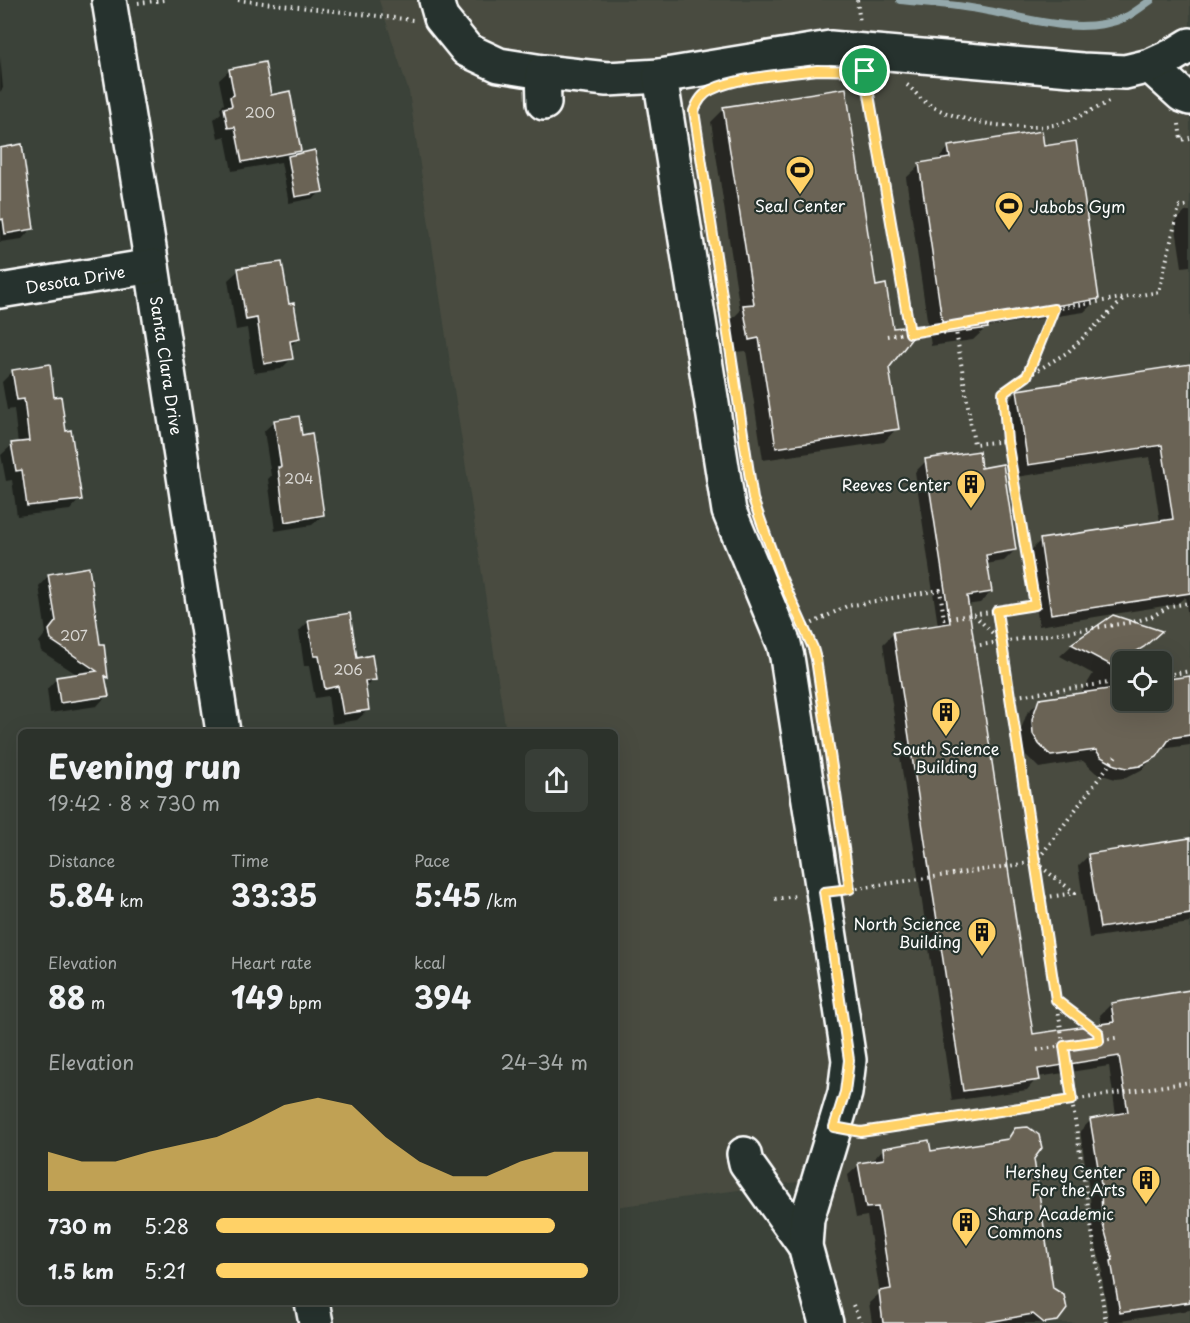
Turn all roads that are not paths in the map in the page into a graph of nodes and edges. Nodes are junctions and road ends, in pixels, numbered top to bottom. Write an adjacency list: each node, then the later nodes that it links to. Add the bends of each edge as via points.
1 (109, 0): 7 (street, Santa Clara Drive)
2 (438, 9): 5 (street, via 467,50 544,87 607,93)
3 (1190, 45): 4 (street)
4 (1150, 66): 5 (street, via 1125,72 1082,70 830,48); 6 (street, via 1182,95)
5 (660, 76): 11 (street, via 729,511 786,650 842,894 849,1060 845,1092 807,1219)
6 (1184, 109)
7 (152, 266): 8 (street, Desota Drive); 9 (street, Santa Clara Drive)
8 (0, 291)
9 (223, 729)
10 (744, 1154): 11 (street, via 746,1163)
11 (805, 1246): 14 (street)
12 (313, 1305): 13 (street)
13 (316, 1323)
14 (826, 1323)

